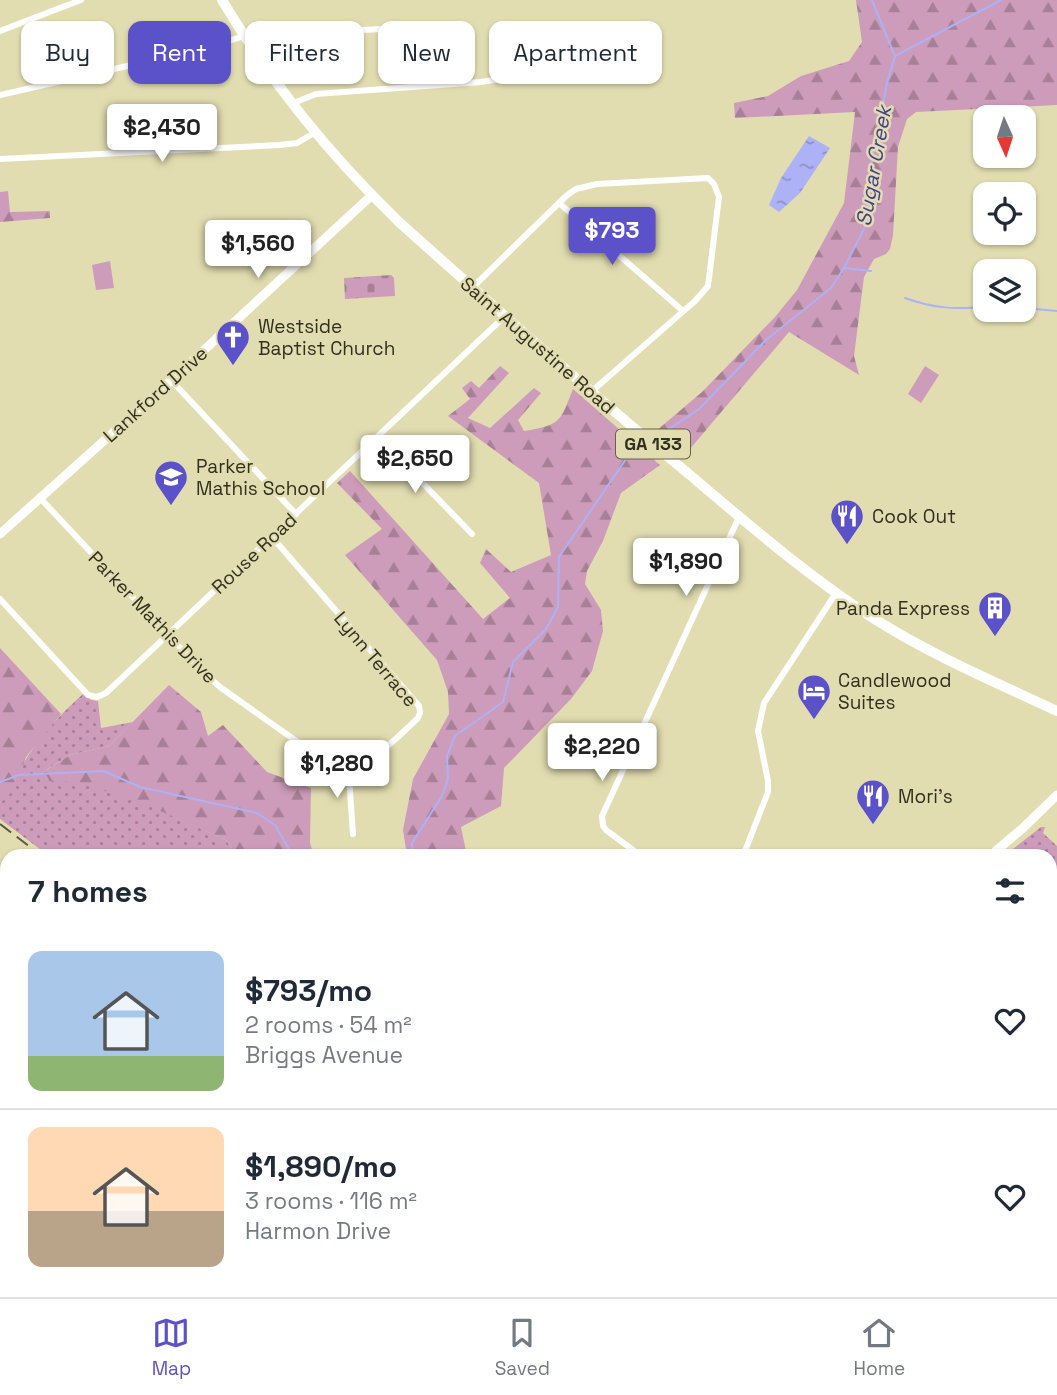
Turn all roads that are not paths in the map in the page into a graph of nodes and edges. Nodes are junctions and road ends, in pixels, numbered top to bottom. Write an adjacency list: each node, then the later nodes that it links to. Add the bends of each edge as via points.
1 (81, 0): 3 (street)
2 (222, 0): 6 (main road, Saint Augustine Road / GA 133)
3 (68, 2): 5 (street)
4 (378, 29): 6 (street)
5 (0, 32)
6 (244, 36): 8 (street); 9 (main road, Saint Augustine Road / GA 133)
7 (489, 81): 9 (street, via 316,94)
8 (0, 95)
9 (291, 104): 10 (main road, Saint Augustine Road / GA 133)
10 (314, 133): 11 (street, via 297,143 280,145); 12 (main road, Saint Augustine Road / GA 133)
11 (0, 159)
12 (371, 196): 14 (main road, Saint Augustine Road / GA 133); 17 (main road, Lankford Drive)
13 (559, 203): 14 (street); 15 (street); 15 (street, via 584,186 708,178 715,184 719,197 709,286)
14 (472, 288): 16 (main road, Saint Augustine Road / GA 133)
15 (683, 311): 18 (street)
16 (505, 316): 18 (main road, Saint Augustine Road / GA 133); 19 (street, Rouse Road)
17 (171, 380): 20 (main road, Lankford Drive); 21 (street)
18 (591, 392): 22 (main road, Saint Augustine Road / GA 133)
19 (378, 437): 21 (street, Rouse Road); 24 (street)
20 (41, 499): 23 (main road, Lankford Drive); 28 (street, Parker Mathis Drive)
21 (296, 514): 25 (street, Rouse Road)
22 (739, 517): 26 (main road, Saint Augustine Road / GA 133); 33 (street, via 602,816 606,830)
23 (0, 534)
24 (472, 534)
25 (271, 536): 28 (street, Rouse Road); 30 (street, Lynn Terrace, via 419,706 418,719 384,747)
26 (836, 593): 29 (main road, Saint Augustine Road / GA 133, via 924,647); 34 (street, via 764,702 758,731 768,792)
27 (0, 599): 28 (street, Rouse Road, via 92,697 106,693)
28 (167, 634): 30 (street, Parker Mathis Drive, via 220,687 302,747)
29 (1057, 711)
30 (348, 763): 32 (street)
31 (1057, 795): 35 (main road)
32 (354, 834)
33 (632, 849)
34 (746, 849)
35 (998, 849)

